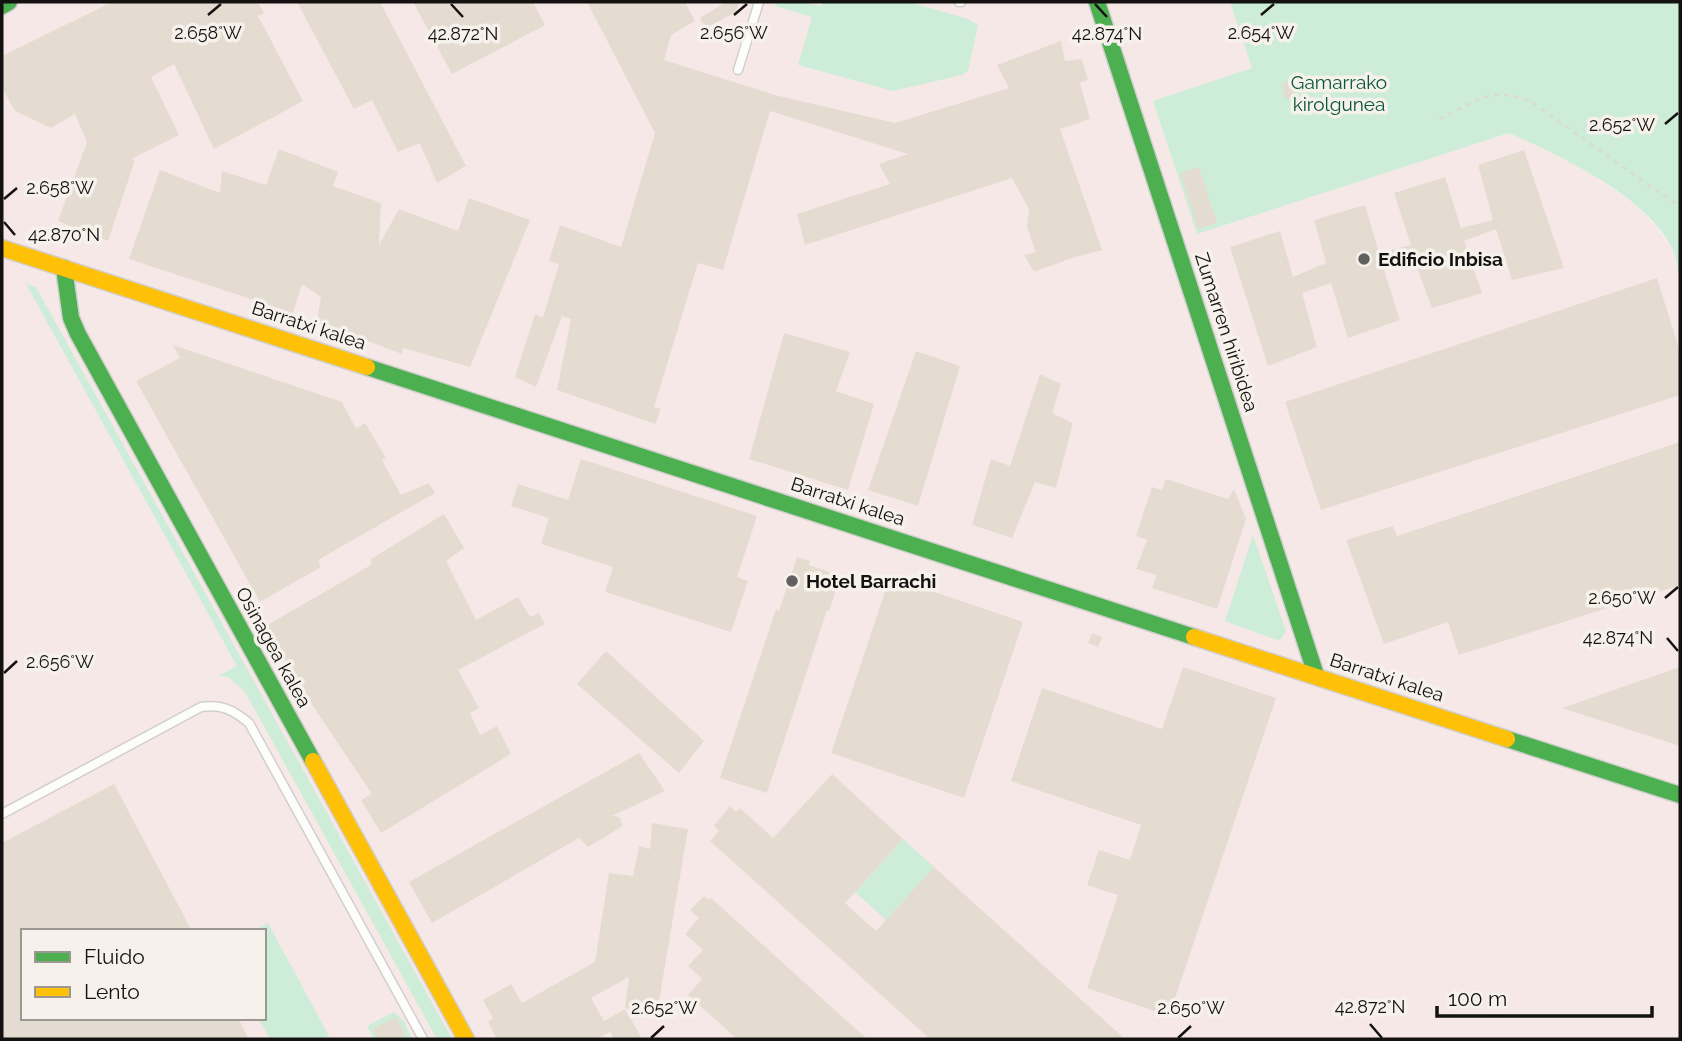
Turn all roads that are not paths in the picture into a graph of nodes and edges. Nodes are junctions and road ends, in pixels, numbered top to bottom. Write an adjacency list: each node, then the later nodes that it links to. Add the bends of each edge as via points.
1 (9, 2): 4 (street)
2 (759, 2): 5 (lane)
3 (1097, 2): 8 (street, Zumarren hiribidea)
4 (2, 6)
5 (738, 70)
6 (2, 248): 7 (street, Barratxi kalea)
7 (64, 268): 8 (street, Barratxi kalea); 12 (street, Osinagea kalea, via 71,318 78,334)
8 (1317, 675): 9 (street, Barratxi kalea)
9 (1680, 795)
10 (2, 814): 11 (lane, via 201,707 232,709 249,723)
11 (423, 1039)
12 (466, 1039)

